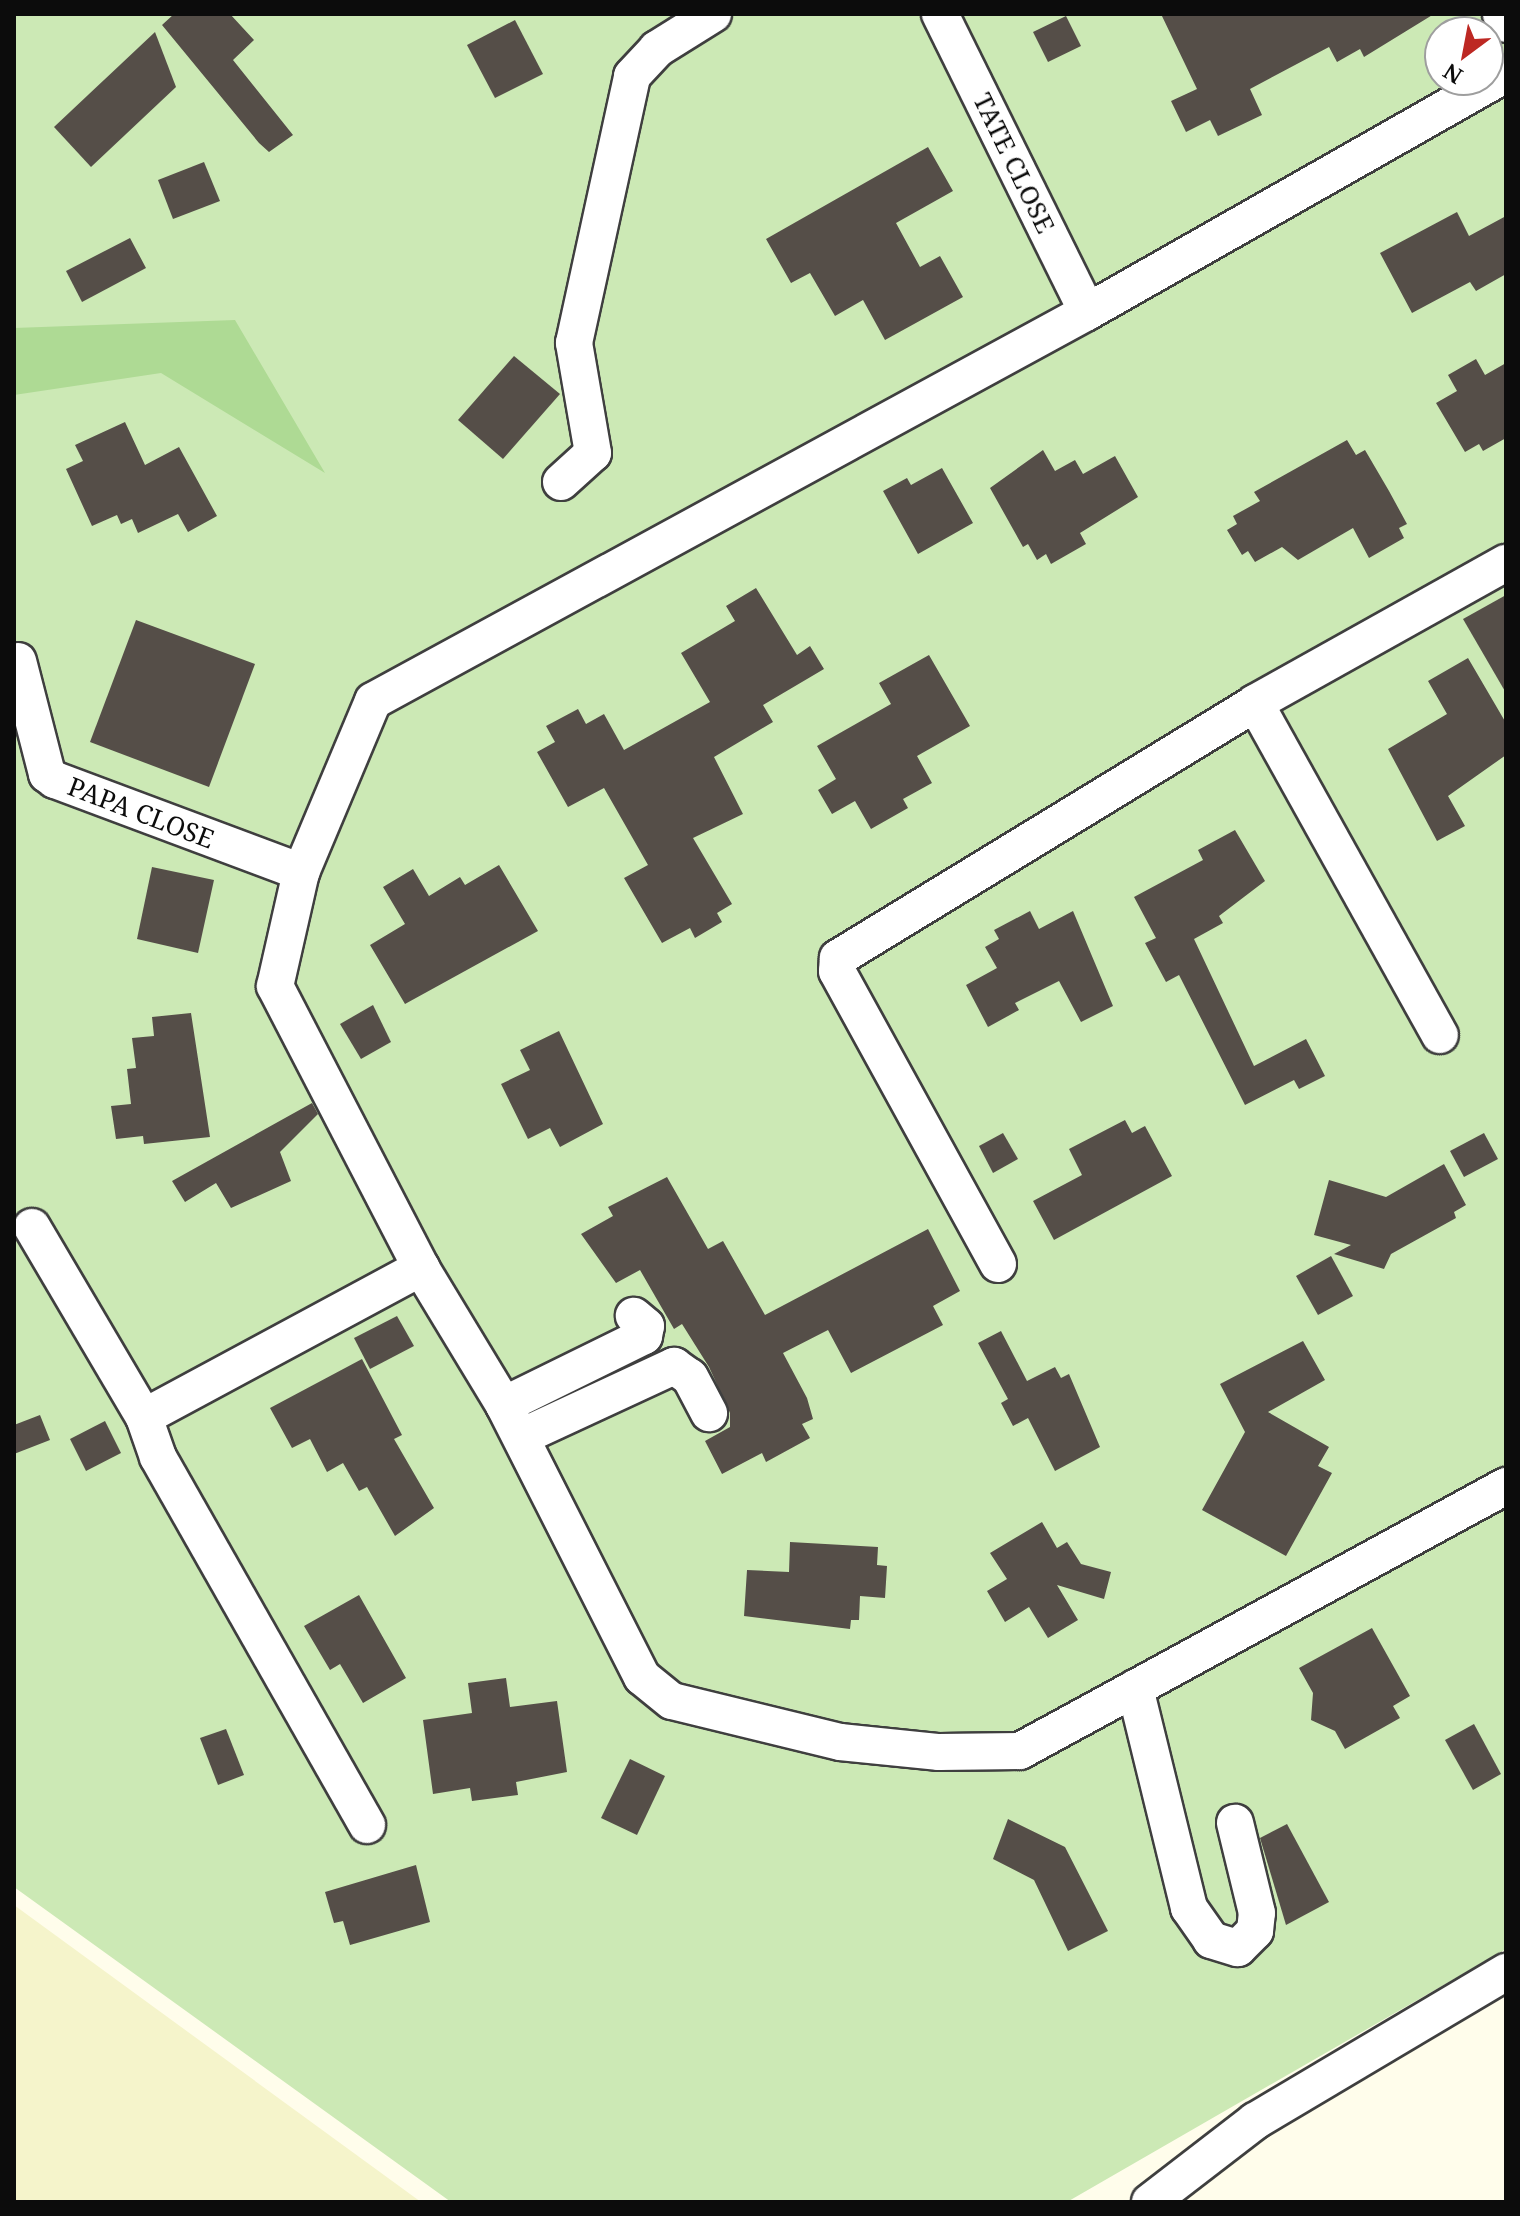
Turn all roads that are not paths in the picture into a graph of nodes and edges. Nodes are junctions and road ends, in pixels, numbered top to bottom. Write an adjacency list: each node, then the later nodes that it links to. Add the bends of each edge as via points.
1 (713, 14): 7 (street, via 657,49 632,76 574,343 593,453)
2 (940, 14): 6 (street, TATE CLOSE)
3 (1501, 14): 4 (street)
4 (1506, 24)
5 (1506, 74): 6 (street)
6 (1087, 312): 11 (street, via 373,701)
7 (561, 482)
8 (1506, 563): 10 (street)
9 (18, 661): 11 (street, PAPA CLOSE, via 47,774 55,780)
10 (1255, 703): 12 (street); 14 (street, via 838,958 837,971)
11 (301, 872): 15 (street, via 275,986 279,1002)
12 (1440, 1035)
13 (32, 1227): 19 (street)
14 (998, 1264)
15 (421, 1268): 17 (street); 19 (street)
16 (634, 1316): 17 (street, via 646,1326 644,1336)
17 (504, 1405): 20 (street)
18 (709, 1413): 20 (street, via 690,1377 674,1366)
19 (144, 1417): 24 (street, via 158,1457)
20 (521, 1437): 22 (street, via 642,1677 672,1701 840,1742 939,1752 1020,1751)
21 (1506, 1486): 22 (street)
22 (1135, 1688): 23 (street, via 1189,1908 1211,1940 1238,1948 1255,1931 1257,1913)
23 (1235, 1823)
24 (367, 1825)
25 (1506, 1972): 26 (street, via 1255,2121)
26 (1150, 2202)

